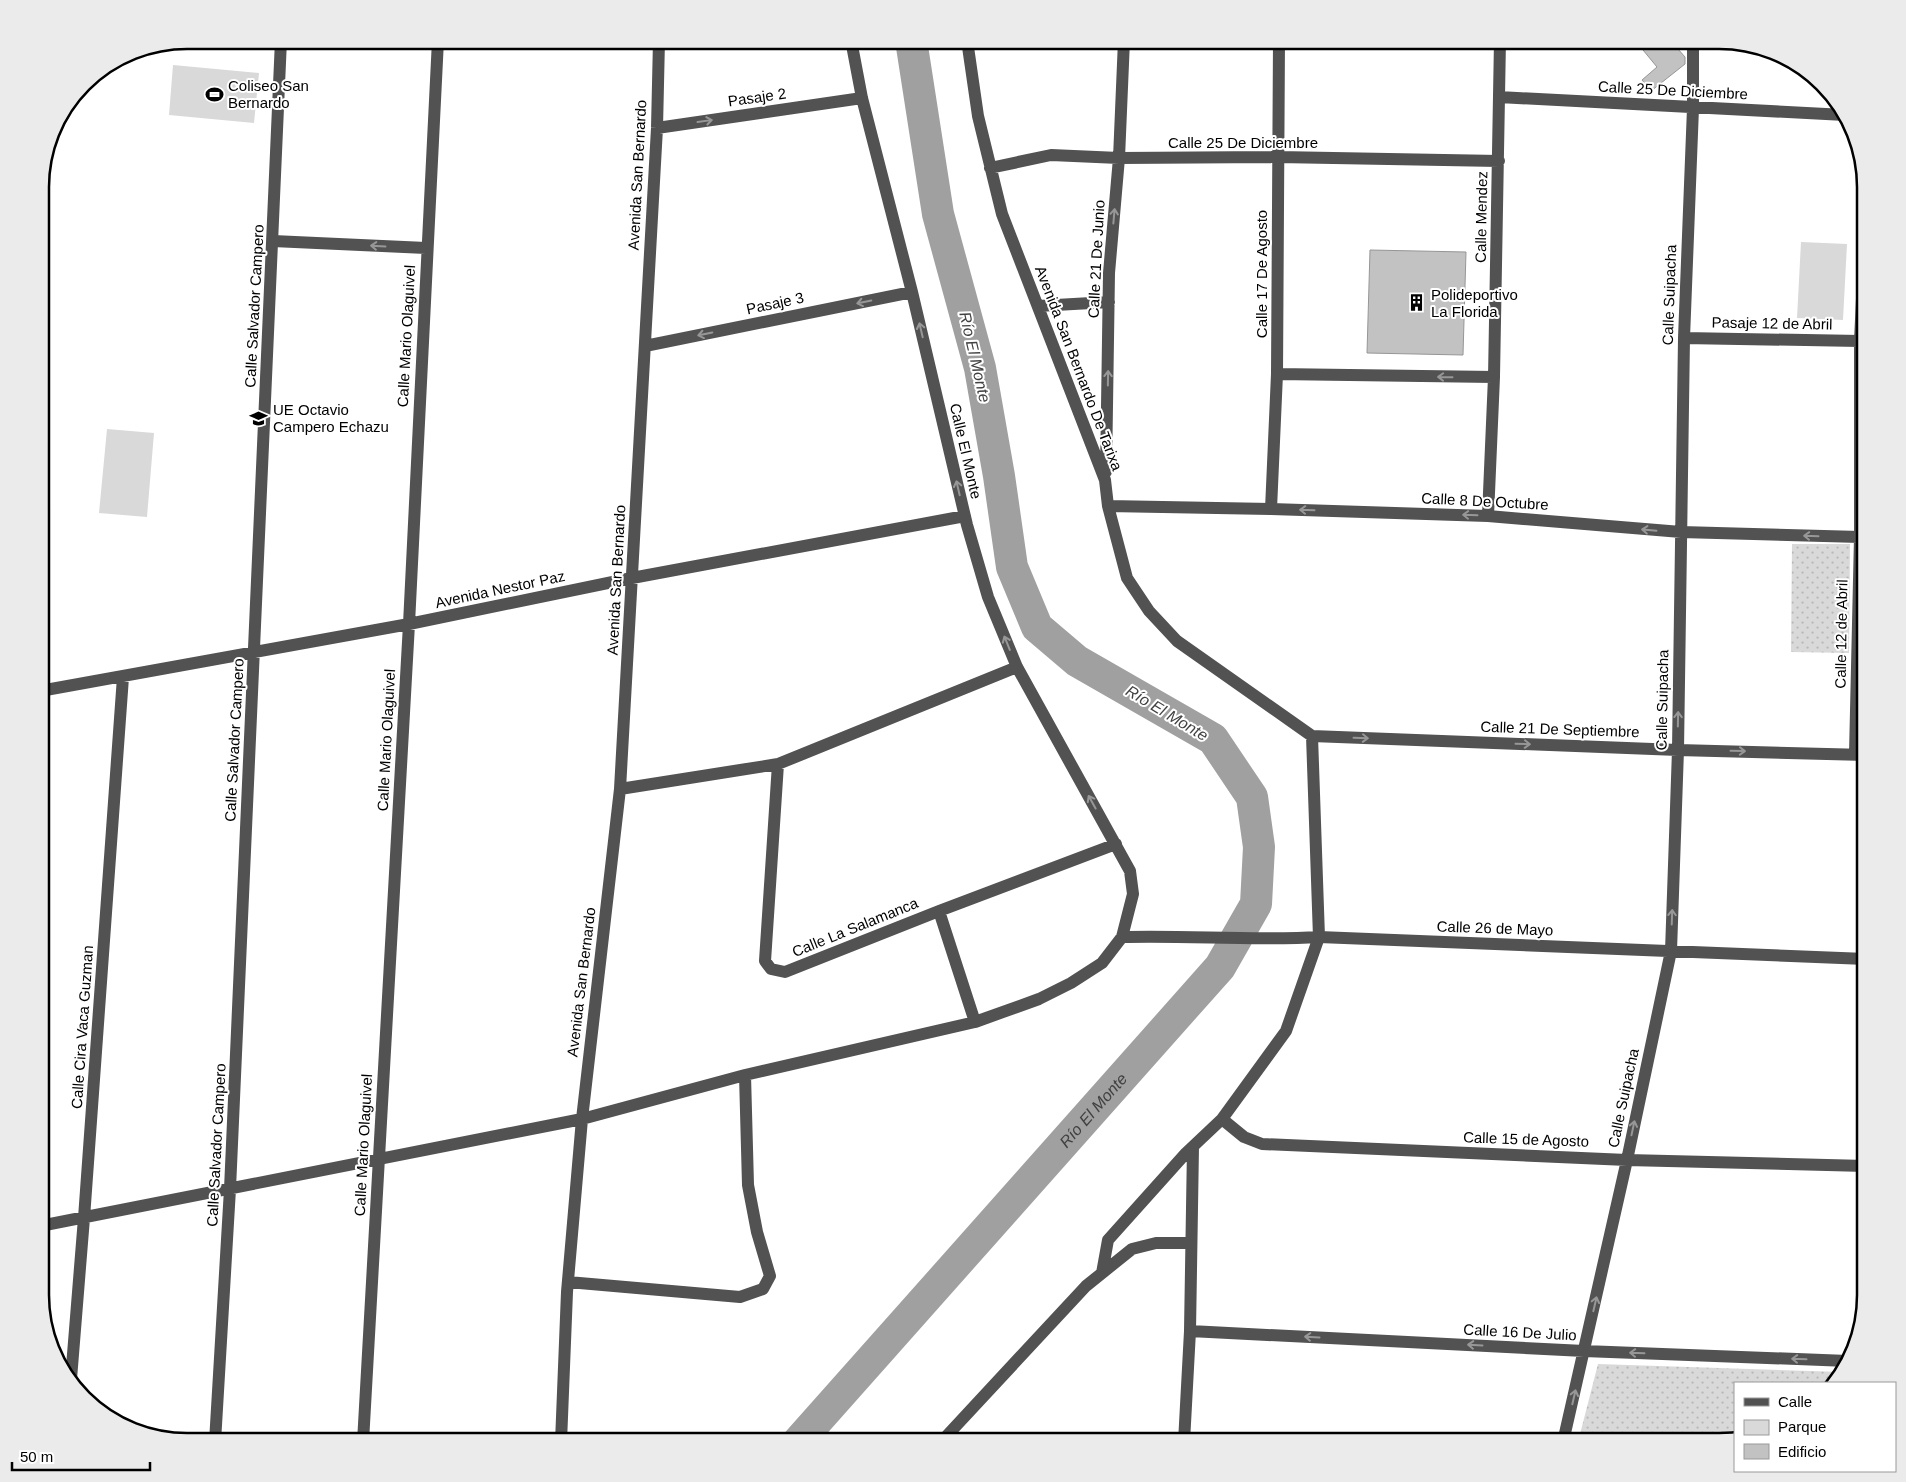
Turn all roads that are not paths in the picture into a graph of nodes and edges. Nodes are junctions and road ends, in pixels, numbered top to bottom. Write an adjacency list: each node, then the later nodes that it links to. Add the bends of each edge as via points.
1 (281, 49): 19 (street, Calle Salvador Campero)
2 (437, 49): 20 (street, Calle Mario Olaguivel)
3 (659, 49): 14 (street, Avenida San Bernardo)
4 (853, 49): 11 (street, Calle El Monte)
5 (968, 49): 18 (street, Avenida San Bernardo De Tarixa)
6 (1124, 49): 16 (street, Calle 21 De Junio)
7 (1279, 49): 15 (street, Calle 17 De Agosto)
8 (1500, 49): 10 (street, Calle Mendez)
9 (1693, 49): 12 (street, Calle Suipacha)
10 (1499, 97): 12 (street, Calle 25 De Diciembre); 17 (street, Calle Mendez)
11 (862, 98): 14 (street, Pasaje 2, one-way to 11); 21 (street, Calle El Monte)
12 (1693, 108): 13 (street, Calle 25 De Diciembre); 24 (street, Calle Suipacha)
13 (1837, 115)
14 (657, 128): 26 (street, Avenida San Bernardo)
15 (1278, 157): 16 (street, Calle 25 De Diciembre); 17 (street, Calle 25 De Diciembre); 27 (street, Calle 17 De Agosto)
16 (1119, 158): 18 (street, Calle 25 De Diciembre, via 1051,155); 22 (street, Calle 21 De Junio, one-way to 16)
17 (1499, 161): 28 (street, Calle Mendez)
18 (990, 168): 23 (street, Avenida San Bernardo De Tarixa, via 1002,214)
19 (273, 240): 20 (street, one-way to 19); 38 (street, Calle Salvador Campero)
20 (426, 248): 37 (street, Calle Mario Olaguivel)
21 (912, 292): 26 (street, Pasaje 3, one-way to 26); 32 (street, Calle El Monte, one-way to 21)
22 (1109, 302): 23 (street); 29 (street, Calle 21 De Junio, one-way to 22)
23 (1038, 306): 29 (street, Avenida San Bernardo De Tarixa)
24 (1684, 338): 25 (street, Pasaje 12 de Abril); 34 (street, Calle Suipacha)
25 (1857, 341)
26 (645, 346): 36 (street, Avenida San Bernardo)
27 (1277, 374): 28 (street, one-way to 27); 31 (street, Calle 17 De Agosto)
28 (1494, 377): 33 (street, Calle Mendez)
29 (1105, 480): 30 (street, Avenida San Bernardo De Tarixa)
30 (1108, 506): 31 (street, Calle 8 De Octubre); 42 (street, Avenida San Bernardo De Tarixa, via 1127,578 1149,611 1177,641)
31 (1271, 509): 33 (street, Calle 8 De Octubre, one-way to 31)
32 (965, 516): 36 (street, Avenida Nestor Paz); 39 (street, Calle El Monte, one-way to 32, via 988,597)
33 (1488, 516): 34 (street, Calle 8 De Octubre, one-way to 33)
34 (1681, 532): 35 (street, Calle 8 De Octubre, one-way to 34); 43 (street, Calle Suipacha, one-way to 34)
35 (1857, 537)
36 (632, 578): 37 (street, Avenida Nestor Paz); 46 (street, Avenida San Bernardo)
37 (409, 624): 38 (street, Avenida Nestor Paz); 58 (street, Calle Mario Olaguivel)
38 (255, 652): 40 (street, Avenida Nestor Paz); 61 (street, Calle Salvador Campero)
39 (1016, 667): 45 (street); 47 (street, Calle El Monte, one-way to 39)
40 (123, 677): 41 (street, Avenida Nestor Paz); 62 (street, Calle Cira Vaca Guzman)
41 (49, 689)
42 (1312, 736): 43 (street, Calle 21 De Septiembre, one-way to 43); 50 (street)
43 (1678, 750): 44 (street, Calle 21 De Septiembre, one-way to 44); 51 (street, Calle Suipacha, one-way to 43)
44 (1857, 755)
45 (778, 764): 46 (street); 48 (street, Calle La Salamanca, via 765,961 771,968 785,972)
46 (620, 788): 55 (street, Avenida San Bernardo)
47 (1116, 844): 48 (street, Calle La Salamanca); 49 (street, via 1130,871 1133,894)
48 (939, 911): 53 (street)
49 (1122, 937): 50 (street, Calle 26 de Mayo); 53 (street, via 1102,963 1071,983 1038,1000)
50 (1319, 938): 51 (street, Calle 26 de Mayo); 56 (street, via 1286,1032)
51 (1671, 951): 52 (street, Calle 26 de Mayo); 59 (street, Calle Suipacha, one-way to 51)
52 (1857, 959)
53 (975, 1022): 54 (street)
54 (745, 1075): 55 (street); 66 (street, via 748,1185 770,1276 763,1289 740,1298)
55 (582, 1119): 58 (street); 66 (street, Avenida San Bernardo)
56 (1222, 1119): 57 (street); 59 (street, Calle 15 de Agosto, via 1244,1137 1262,1144)
57 (1193, 1147): 64 (street); 65 (street, via 1108,1240)
58 (378, 1160): 61 (street); 72 (street, Calle Mario Olaguivel)
59 (1626, 1160): 60 (street, Calle 15 de Agosto); 68 (street, Calle Suipacha, one-way to 59)
60 (1857, 1166)
61 (230, 1189): 62 (street); 71 (street, Calle Salvador Campero)
62 (84, 1218): 63 (street); 70 (street, Calle Cira Vaca Guzman)
63 (49, 1224)
64 (1191, 1243): 65 (street, via 1156,1243 1132,1249); 67 (street)
65 (1102, 1273): 74 (street, via 1086,1286)
66 (568, 1282): 73 (street, Avenida San Bernardo)
67 (1190, 1331): 68 (street, Calle 16 De Julio, one-way to 67); 75 (street)
68 (1584, 1351): 69 (street, Calle 16 De Julio, one-way to 68); 76 (street, Calle Suipacha, one-way to 68)
69 (1841, 1361)
70 (72, 1371)
71 (216, 1433)
72 (363, 1433)
73 (561, 1433)
74 (948, 1433)
75 (1184, 1433)
76 (1565, 1433)

